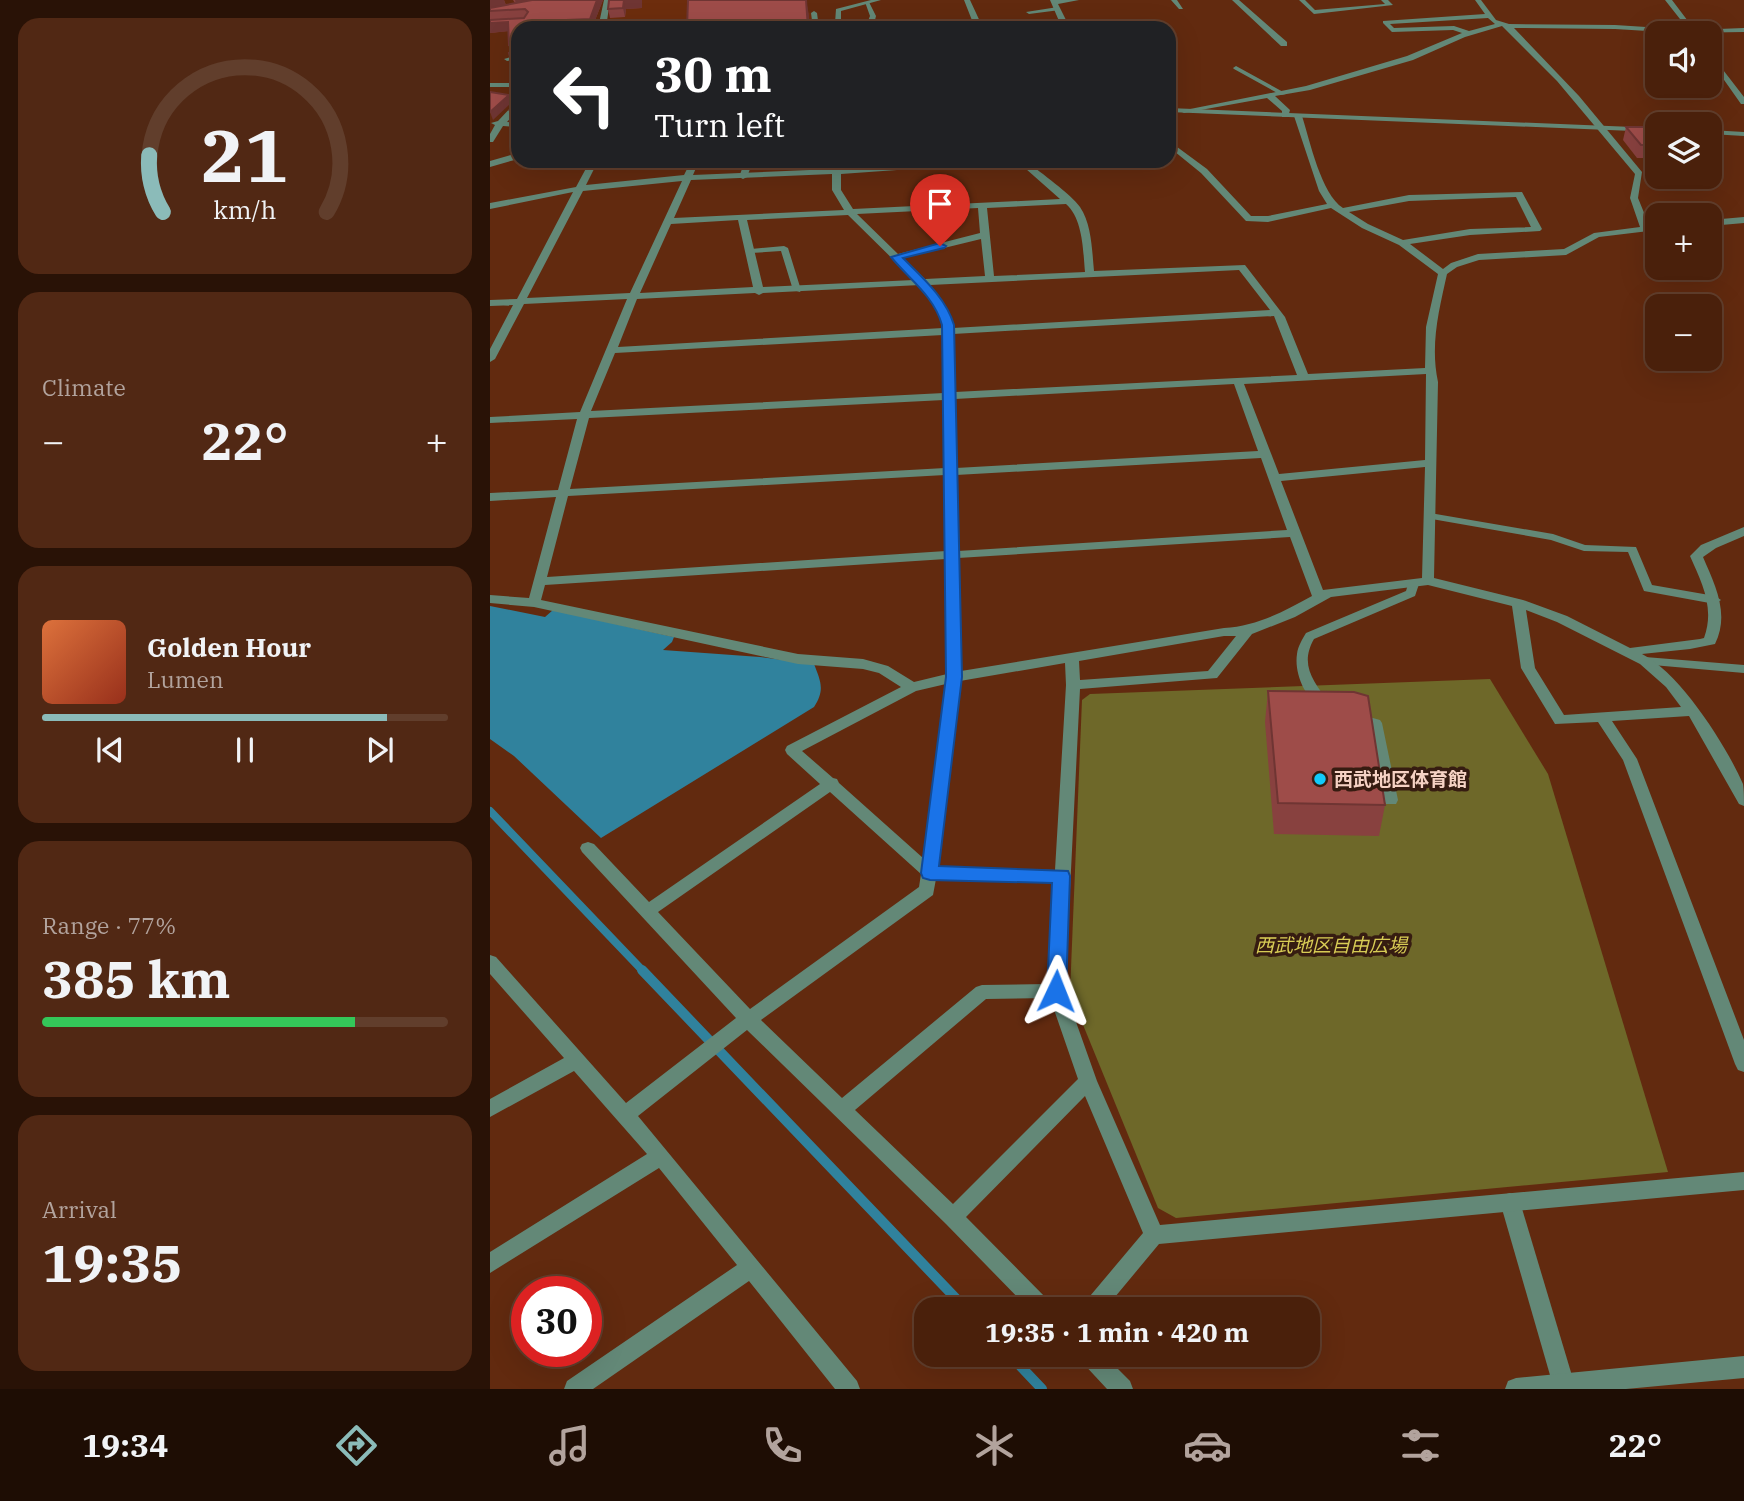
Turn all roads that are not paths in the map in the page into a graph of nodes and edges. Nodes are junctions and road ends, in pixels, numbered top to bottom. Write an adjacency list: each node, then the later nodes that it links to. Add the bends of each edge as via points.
1 (607, 0): 19 (street)
2 (878, 0): 12 (lane)
3 (967, 0): 23 (street)
4 (1076, 0): 13 (street)
5 (1174, 0): 14 (lane)
6 (1235, 0): 31 (street)
7 (1302, 0): 15 (lane, via 1314,12)
8 (1328, 0): 15 (lane)
9 (1384, 0): 15 (lane, via 1390,5)
10 (1478, 0): 18 (street)
11 (1668, 0): 25 (street)
12 (867, 3): 21 (lane, via 838,10); 22 (street)
13 (1055, 4): 16 (lane); 24 (street)
14 (1181, 8)
15 (1338, 10)
16 (1029, 12)
17 (814, 13): 20 (lane)
18 (1490, 16): 26 (street); 30 (street, via 1385,22 1392,30 1454,28)
19 (603, 21)
20 (815, 21)
21 (838, 21)
22 (871, 21)
23 (977, 21)
24 (1063, 21)
25 (1684, 21)
26 (1505, 25): 27 (street); 30 (street); 49 (street)
27 (1645, 29)
28 (1744, 30): 29 (street)
29 (1722, 31)
30 (1469, 33): 38 (street, via 1410,58)
31 (1284, 44)
32 (511, 58): 33 (lane)
33 (507, 59)
34 (1236, 68): 38 (lane)
35 (1722, 72): 40 (street)
36 (490, 85): 37 (street)
37 (511, 85)
38 (1283, 94): 39 (street)
39 (1270, 96): 42 (street); 44 (street, via 1286,110)
40 (1744, 102)
41 (1176, 110): 42 (street)
42 (1184, 111): 44 (street)
43 (511, 112): 47 (street)
44 (1285, 116): 45 (street)
45 (1298, 116): 49 (street); 70 (street, via 1322,191)
46 (490, 123): 47 (street)
47 (500, 124): 48 (street); 53 (street)
48 (511, 125)
49 (1604, 128): 50 (street); 76 (street, via 1639,174 1634,198)
50 (1645, 130)
51 (1722, 133): 52 (street)
52 (1744, 134)
53 (490, 140)
54 (1176, 149): 70 (street, via 1250,219)
55 (511, 158): 56 (street)
56 (490, 163)
57 (590, 168): 66 (street)
58 (692, 168): 65 (street)
59 (746, 168): 64 (lane)
60 (837, 168): 63 (street)
61 (903, 168): 63 (street)
62 (1030, 168): 67 (street)
63 (837, 174): 64 (street); 71 (street, via 836,191)
64 (743, 177): 65 (street)
65 (687, 179): 66 (street); 74 (street)
66 (578, 189): 68 (street); 88 (street)
67 (1070, 201): 69 (street); 82 (street, via 1084,223)
68 (490, 206)
69 (982, 206): 71 (street); 77 (street)
70 (1337, 208): 78 (street); 78 (street, via 1409,198 1519,194 1537,229 1470,232)
71 (852, 213): 72 (street); 80 (street)
72 (742, 218): 74 (street); 79 (street)
73 (1744, 220): 75 (street)
74 (668, 221): 87 (street)
75 (1722, 222)
76 (1645, 228): 81 (street, via 1589,237 1566,251 1478,257)
77 (985, 235): 80 (street); 83 (street)
78 (1402, 243): 81 (street)
79 (751, 251): 85 (lane, via 784,248); 86 (street)
80 (896, 257): 84 (street)
81 (1443, 272): 94 (street)
82 (1090, 275): 83 (street); 90 (street, via 1242,267)
83 (989, 280): 84 (street)
84 (923, 284): 85 (street); 91 (street, via 944,312)
85 (797, 290): 86 (street)
86 (759, 292): 87 (street)
87 (633, 297): 88 (street); 92 (street)
88 (519, 302): 89 (street); 93 (street)
89 (490, 303)
90 (1278, 313): 91 (street); 95 (street)
91 (948, 330): 92 (street); 97 (street)
92 (611, 350): 98 (street)
93 (490, 359)
94 (1429, 371): 95 (street); 101 (street, via 1433,382)
95 (1304, 378): 96 (street)
96 (1238, 382): 97 (street); 100 (street)
97 (948, 396): 98 (street); 102 (street)
98 (584, 415): 99 (street); 104 (street)
99 (490, 420)
100 (1265, 454): 102 (street); 103 (street)
101 (1431, 463): 103 (street); 106 (street)
102 (951, 472): 104 (street); 109 (street)
103 (1274, 478): 108 (street)
104 (564, 493): 105 (street); 110 (street)
105 (490, 497)
106 (1430, 516): 111 (street); 114 (lane, via 1553,537 1584,548 1632,549 1648,588)
107 (1744, 531): 114 (street, via 1696,556)
108 (1295, 533): 109 (street); 112 (street)
109 (953, 556): 110 (street); 122 (street)
110 (541, 582): 115 (street)
111 (1421, 583): 112 (street, via 1328,593); 116 (street); 128 (lane, via 1395,601 1310,636 1301,657 1314,696 1327,707 1376,723)
112 (1319, 598): 117 (street)
113 (490, 599): 115 (street)
114 (1715, 600): 118 (street, via 1717,624 1710,640 1690,647 1646,647)
115 (534, 603): 124 (street, via 798,659 863,664 883,669)
116 (1517, 603): 118 (street); 126 (street, via 1528,668 1560,720)
117 (1247, 631): 119 (street); 123 (street, via 1212,676)
118 (1631, 652): 120 (street)
119 (1072, 656): 122 (street); 123 (street)
120 (1645, 661): 121 (lane); 125 (street)
121 (1744, 669)
122 (954, 677): 124 (street); 131 (street)
123 (1073, 685): 132 (street)
124 (912, 687): 127 (street, via 792,750)
125 (1693, 711): 126 (street); 129 (street)
126 (1602, 717): 138 (street, via 1630,759)
127 (832, 783): 131 (street); 133 (street)
128 (1391, 800)
129 (1744, 800)
130 (588, 848): 133 (street)
131 (930, 873): 132 (street); 136 (street, via 927,890)
132 (1061, 876): 135 (street)
133 (648, 911): 136 (street)
134 (492, 969): 137 (street)
135 (1056, 991): 139 (street); 141 (street, via 982,992)
136 (742, 1024): 141 (street); 142 (street)
137 (577, 1060): 140 (street); 142 (street)
138 (1744, 1063)
139 (1088, 1081): 146 (street); 147 (street)
140 (490, 1110)
141 (841, 1110): 146 (street)
142 (625, 1115): 143 (street)
143 (661, 1156): 148 (street); 149 (street)
144 (1744, 1181): 145 (street)
145 (1510, 1202): 147 (street); 154 (street)
146 (953, 1217): 150 (street)
147 (1154, 1235): 151 (street)
148 (490, 1263)
149 (750, 1268): 155 (street); 156 (street)
150 (1031, 1297)
151 (1102, 1297)
152 (1101, 1367): 157 (street)
153 (1744, 1367): 154 (street)
154 (1564, 1387): 158 (street)
155 (575, 1389)
156 (849, 1389)
157 (1122, 1389)
158 (1516, 1389)

